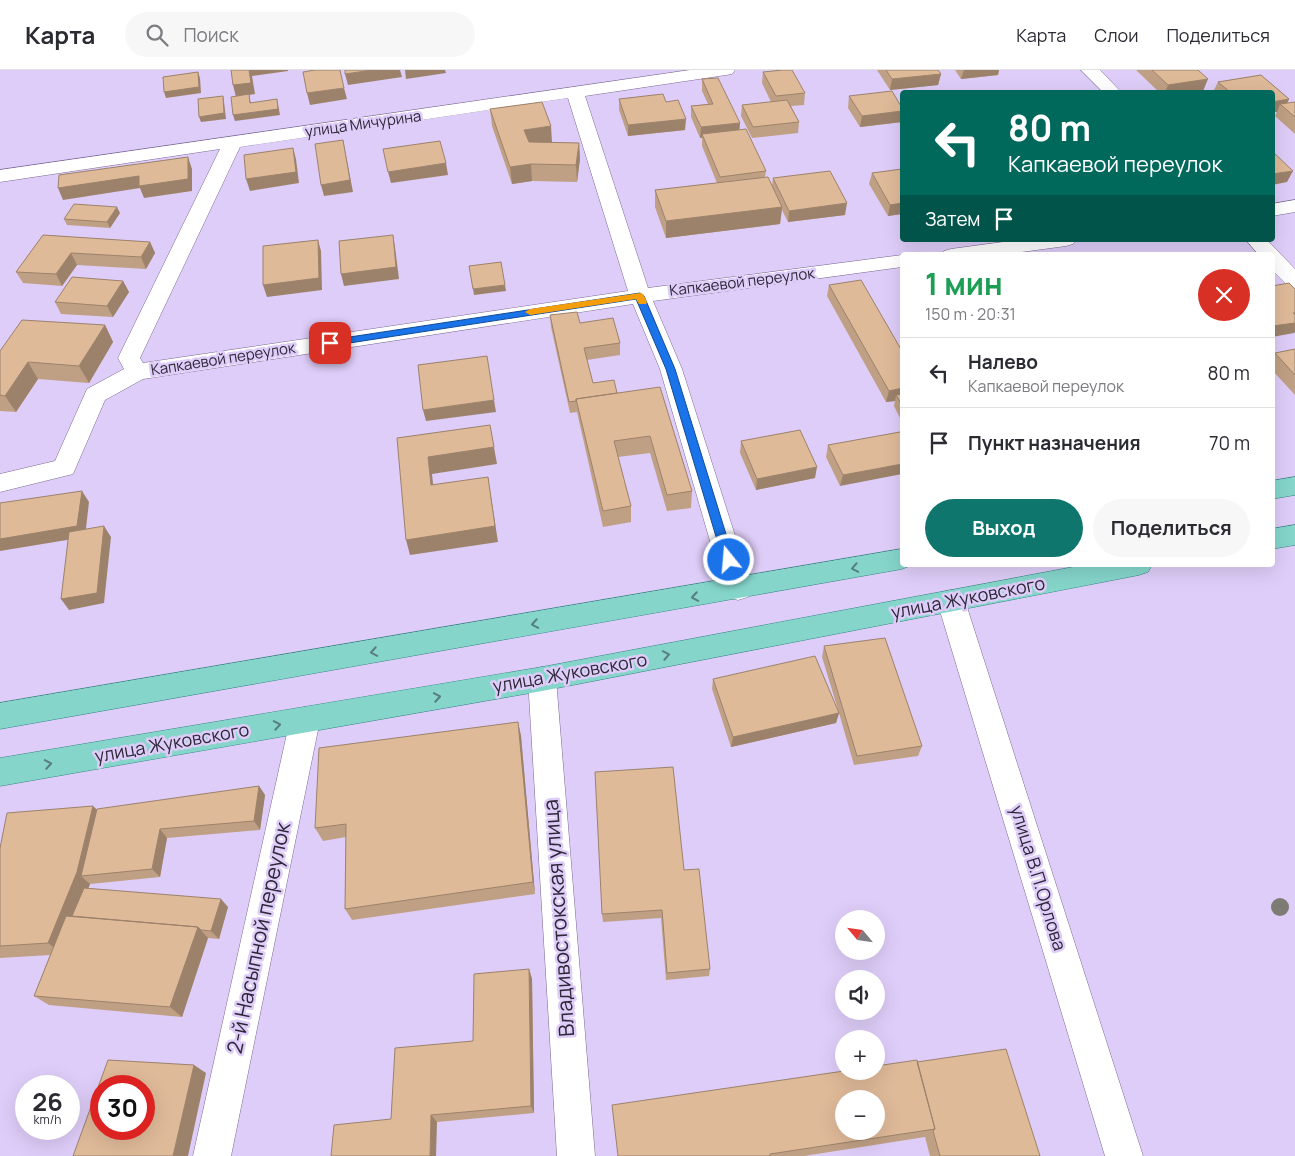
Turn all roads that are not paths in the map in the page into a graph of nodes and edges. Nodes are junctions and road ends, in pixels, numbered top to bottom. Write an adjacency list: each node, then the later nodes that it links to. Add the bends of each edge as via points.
1 (726, 70): 4 (street, улица Мичурина)
2 (1090, 70): 3 (street)
3 (1110, 90)
4 (575, 93): 5 (street, улица Мичурина); 16 (street)
5 (233, 142): 6 (street, улица Мичурина); 17 (street, via 129,358)
6 (0, 176)
7 (1295, 206): 8 (street)
8 (1275, 209)
9 (1051, 242): 11 (street)
10 (1258, 242): 12 (street)
11 (974, 252)
12 (1267, 252)
13 (1275, 260): 15 (street)
14 (900, 261): 16 (street, Капкаевой переулок)
15 (1295, 281)
16 (640, 296): 17 (street, Капкаевой переулок); 25 (street, via 671,369)
17 (137, 372): 18 (street, via 95,395 64,468)
18 (0, 483)
19 (1295, 486): 20 (main road)
20 (1275, 489)
21 (1295, 535): 22 (main road)
22 (1275, 539)
23 (900, 559): 25 (main road, one-way to 25)
24 (1129, 567): 26 (main road, улица Жуковского)
25 (738, 589): 28 (main road, one-way to 28)
26 (951, 601): 27 (main road, улица Жуковского, one-way to 26); 33 (street, улица В.П.Орлова)
27 (542, 679): 29 (main road, улица Жуковского, one-way to 27); 32 (street, Владивостокская улица)
28 (0, 716)
29 (306, 720): 30 (main road, улица Жуковского, one-way to 29); 31 (street, 2-й Насыпной переулок)
30 (0, 772)
31 (212, 1156)
32 (576, 1156)
33 (1124, 1156)

